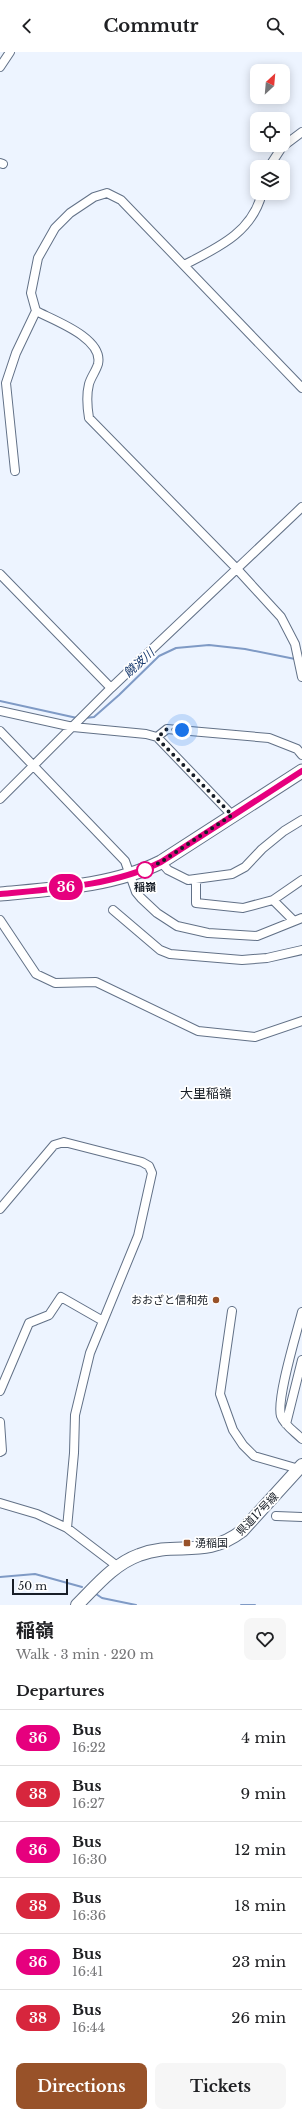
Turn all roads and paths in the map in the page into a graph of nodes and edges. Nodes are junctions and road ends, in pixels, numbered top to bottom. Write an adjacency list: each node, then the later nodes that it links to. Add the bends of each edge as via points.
1 (10, 52): 2 (street)
2 (0, 67)
3 (302, 132): 4 (street, via 282,147)
4 (274, 160)
5 (260, 200): 6 (street, via 242,230 229,241)
6 (184, 265): 7 (street, via 121,200 107,193 94,197 70,213 55,228 38,258 32,293); 8 (street)
7 (36, 311): 9 (street, via 16,353 6,383); 11 (street, via 83,335 98,356 86,400 89,418)
8 (302, 388)
9 (15, 471)
10 (302, 507): 11 (street)
11 (237, 569): 13 (street, via 281,617); 15 (street)
12 (0, 574): 15 (street)
13 (299, 645): 14 (street)
14 (302, 677)
15 (111, 688): 17 (street)
16 (0, 711): 17 (street)
17 (73, 727): 19 (street, via 146,734); 21 (street)
18 (0, 730): 21 (street)
19 (157, 738): 20 (street, via 167,729 269,738 297,749); 24 (street)
20 (302, 755)
21 (34, 766): 23 (street); 27 (street, via 125,861)
22 (302, 771): 24 (main road)
23 (0, 799)
24 (232, 815): 26 (main road)
25 (302, 820): 28 (street, via 262,849 245,867 232,874)
26 (161, 862): 27 (main road); 28 (street, via 180,878)
27 (130, 875): 30 (main road, via 52,889); 34 (street, via 141,898 157,913 177,926 208,933 257,936)
28 (196, 879): 31 (street, via 196,903 243,908)
29 (302, 880): 31 (street)
30 (0, 894)
31 (273, 900): 34 (street)
32 (113, 910): 35 (street, via 160,950 170,954 242,960 267,958)
33 (0, 920): 36 (street, via 36,974 55,983 96,982 198,1031 255,1037)
34 (298, 920)
35 (302, 950)
36 (302, 1021)
37 (0, 1209): 40 (street, via 54,1144 64,1142 149,1166 152,1174 138,1236)
38 (232, 1312): 47 (street, via 220,1394 232,1430 254,1456)
39 (302, 1312): 44 (street, via 282,1395 280,1415)
40 (104, 1321): 42 (street, via 61,1297 49,1315 29,1323); 51 (street, via 90,1353 75,1415)
41 (302, 1360): 44 (street)
42 (0, 1391)
43 (0, 1422): 46 (street)
44 (286, 1424): 45 (street)
45 (302, 1439)
46 (0, 1452)
47 (300, 1467): 52 (main road, 県道17号線, via 242,1531 226,1542 210,1548 159,1550 140,1554)
48 (0, 1504): 51 (street, via 37,1514)
49 (276, 1516): 50 (street)
50 (302, 1517)
51 (67, 1528): 52 (street)
52 (117, 1566): 53 (main road, 県道17号線)
53 (78, 1605)

